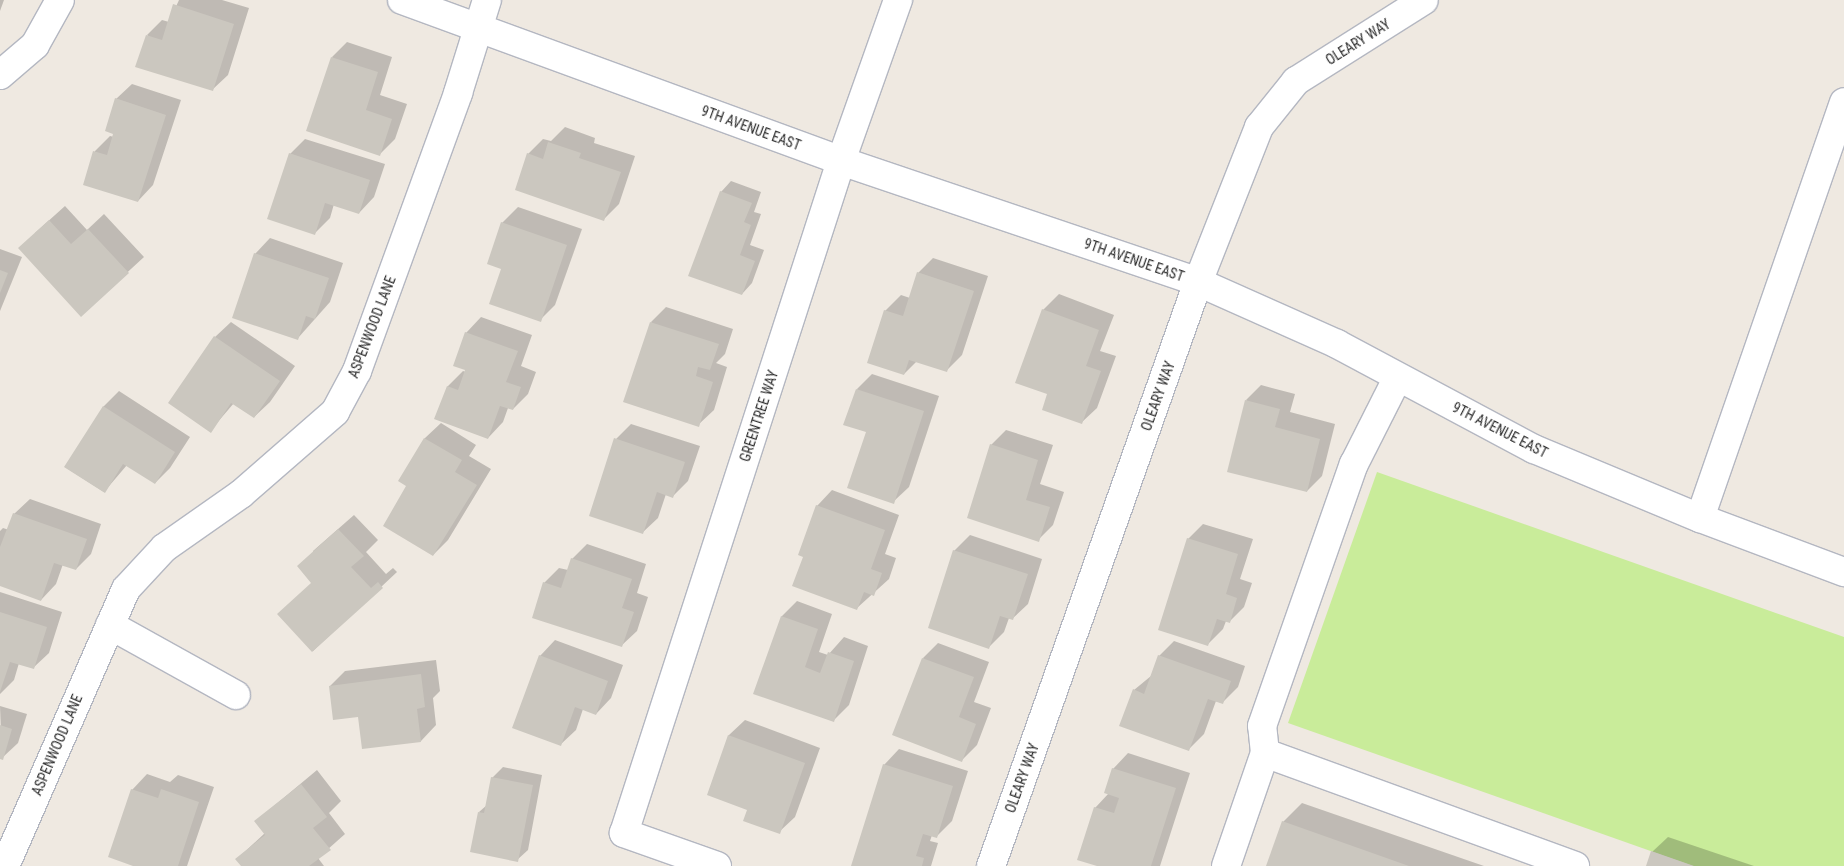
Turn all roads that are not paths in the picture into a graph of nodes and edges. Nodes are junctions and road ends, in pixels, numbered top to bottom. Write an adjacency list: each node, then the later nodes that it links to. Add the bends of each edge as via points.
1 (60, 0): 7 (street, via 35,44)
2 (402, 0): 6 (street, 9TH AVENUE EAST)
3 (486, 0): 6 (street, ASPENWOOD LANE)
4 (898, 0): 9 (street, GREENTREE WAY)
5 (1424, 0): 10 (street, OLEARY WAY, via 1296,80 1259,126)
6 (477, 27): 9 (street, 9TH AVENUE EAST); 14 (street, ASPENWOOD LANE, via 458,93 357,371 335,412 241,494 164,548 126,589)
7 (0, 75)
8 (1844, 102): 12 (street)
9 (841, 161): 10 (street, 9TH AVENUE EAST); 18 (street, GREENTREE WAY, via 624,833)
10 (1198, 282): 11 (street, 9TH AVENUE EAST, via 1337,344); 19 (street, OLEARY WAY)
11 (1398, 377): 12 (street, 9TH AVENUE EAST, via 1534,450); 16 (street, via 1350,473 1262,726)
12 (1700, 518): 13 (street, 9TH AVENUE EAST)
13 (1844, 572)
14 (110, 625): 15 (street); 17 (street, ASPENWOOD LANE)
15 (236, 695)
16 (1265, 753): 20 (street); 21 (street)
17 (6, 866)
18 (717, 866)
19 (991, 866)
20 (1226, 866)
21 (1574, 866)

